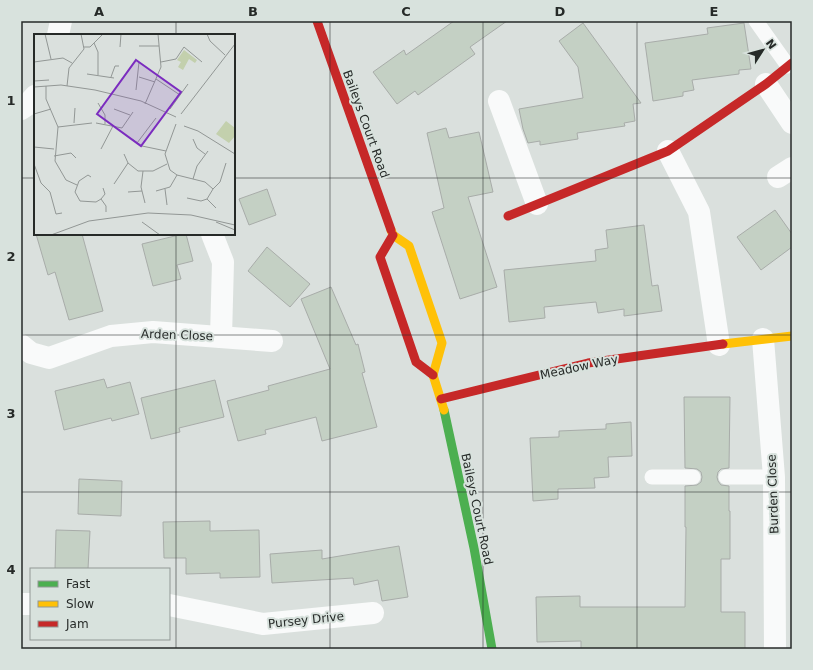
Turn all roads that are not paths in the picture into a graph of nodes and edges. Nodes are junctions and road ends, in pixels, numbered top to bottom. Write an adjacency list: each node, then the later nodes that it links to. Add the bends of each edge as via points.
1 (61, 21): 4 (street)
2 (317, 21): 15 (street, Baileys Court Road)
3 (756, 21): 5 (lane)
4 (58, 34)
5 (790, 64): 6 (street)
6 (766, 84): 10 (street); 11 (street)
7 (34, 97): 9 (street)
8 (499, 101): 12 (street)
9 (21, 109)
10 (792, 123)
11 (668, 151): 12 (street); 20 (street, via 698,212)
12 (537, 204): 13 (street)
13 (508, 216)
14 (212, 235): 17 (street, Arden Close, via 223,262)
15 (393, 235): 22 (street, via 409,246 442,343); 22 (street, via 380,257 416,362)
16 (792, 336): 18 (street, Meadow Way)
17 (221, 337): 19 (street, Arden Close); 21 (street, Arden Close, via 153,332 111,336 49,358 31,353)
18 (763, 339): 20 (street, Meadow Way); 24 (street, Burden Close)
19 (272, 341)
20 (719, 344): 23 (street, Meadow Way, via 588,363)
21 (21, 345)
22 (433, 375): 23 (street, Baileys Court Road)
23 (441, 399): 30 (street, Baileys Court Road, via 474,548)
24 (774, 476): 27 (lane); 31 (street, Burden Close)
25 (652, 477): 26 (lane)
26 (693, 477)
27 (726, 477)
28 (170, 605): 29 (street, Pursey Drive, via 263,624)
29 (373, 613)
30 (492, 649)
31 (775, 649)

